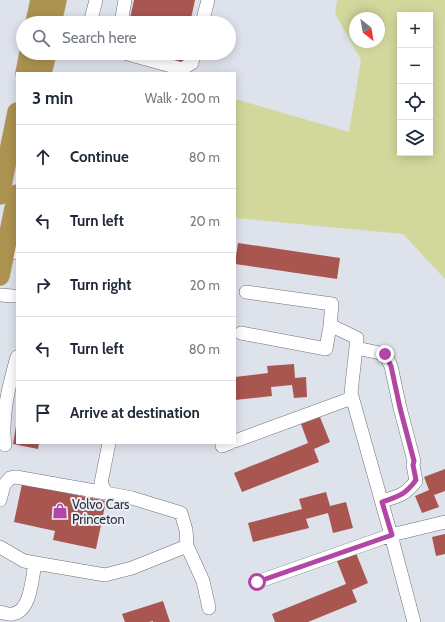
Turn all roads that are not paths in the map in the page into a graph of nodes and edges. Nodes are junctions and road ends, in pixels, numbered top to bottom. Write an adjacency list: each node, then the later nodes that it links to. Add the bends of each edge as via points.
1 (43, 0): 5 (highway); 6 (highway)
2 (96, 0): 7 (street)
3 (125, 0): 8 (street)
4 (208, 0): 9 (street)
5 (37, 16)
6 (49, 16)
7 (92, 16)
8 (122, 16)
9 (204, 16)
10 (28, 60): 14 (highway)
11 (45, 60): 15 (highway)
12 (149, 60): 13 (street, via 182,69)
13 (193, 60)
14 (25, 72)
15 (42, 72)
16 (16, 117): 17 (highway)
17 (0, 195)
18 (16, 204): 19 (highway)
19 (11, 251): 20 (highway)
20 (0, 276)
21 (246, 292): 22 (street, via 332,304)
22 (330, 326): 23 (street, via 326,349); 24 (street)
23 (241, 333)
24 (356, 343): 27 (street); 33 (street, via 385,354 391,366 414,461 416,480 408,491)
25 (16, 360): 26 (street)
26 (3, 396): 30 (street)
27 (352, 398): 28 (street); 33 (street)
28 (236, 441)
29 (108, 444): 31 (street, via 101,483)
30 (5, 445)
31 (106, 493): 32 (street, via 10,478 4,485); 36 (street, via 180,513 186,530)
32 (0, 500)
33 (382, 502): 35 (street)
34 (445, 522): 35 (street)
35 (392, 535): 39 (street); 42 (street)
36 (187, 546): 38 (street, via 132,568 105,574); 40 (street, via 203,582)
37 (0, 547): 38 (street, via 24,561)
38 (35, 562): 41 (street, via 27,605 20,612)
39 (257, 582)
40 (209, 608)
41 (0, 612)
42 (414, 622)

